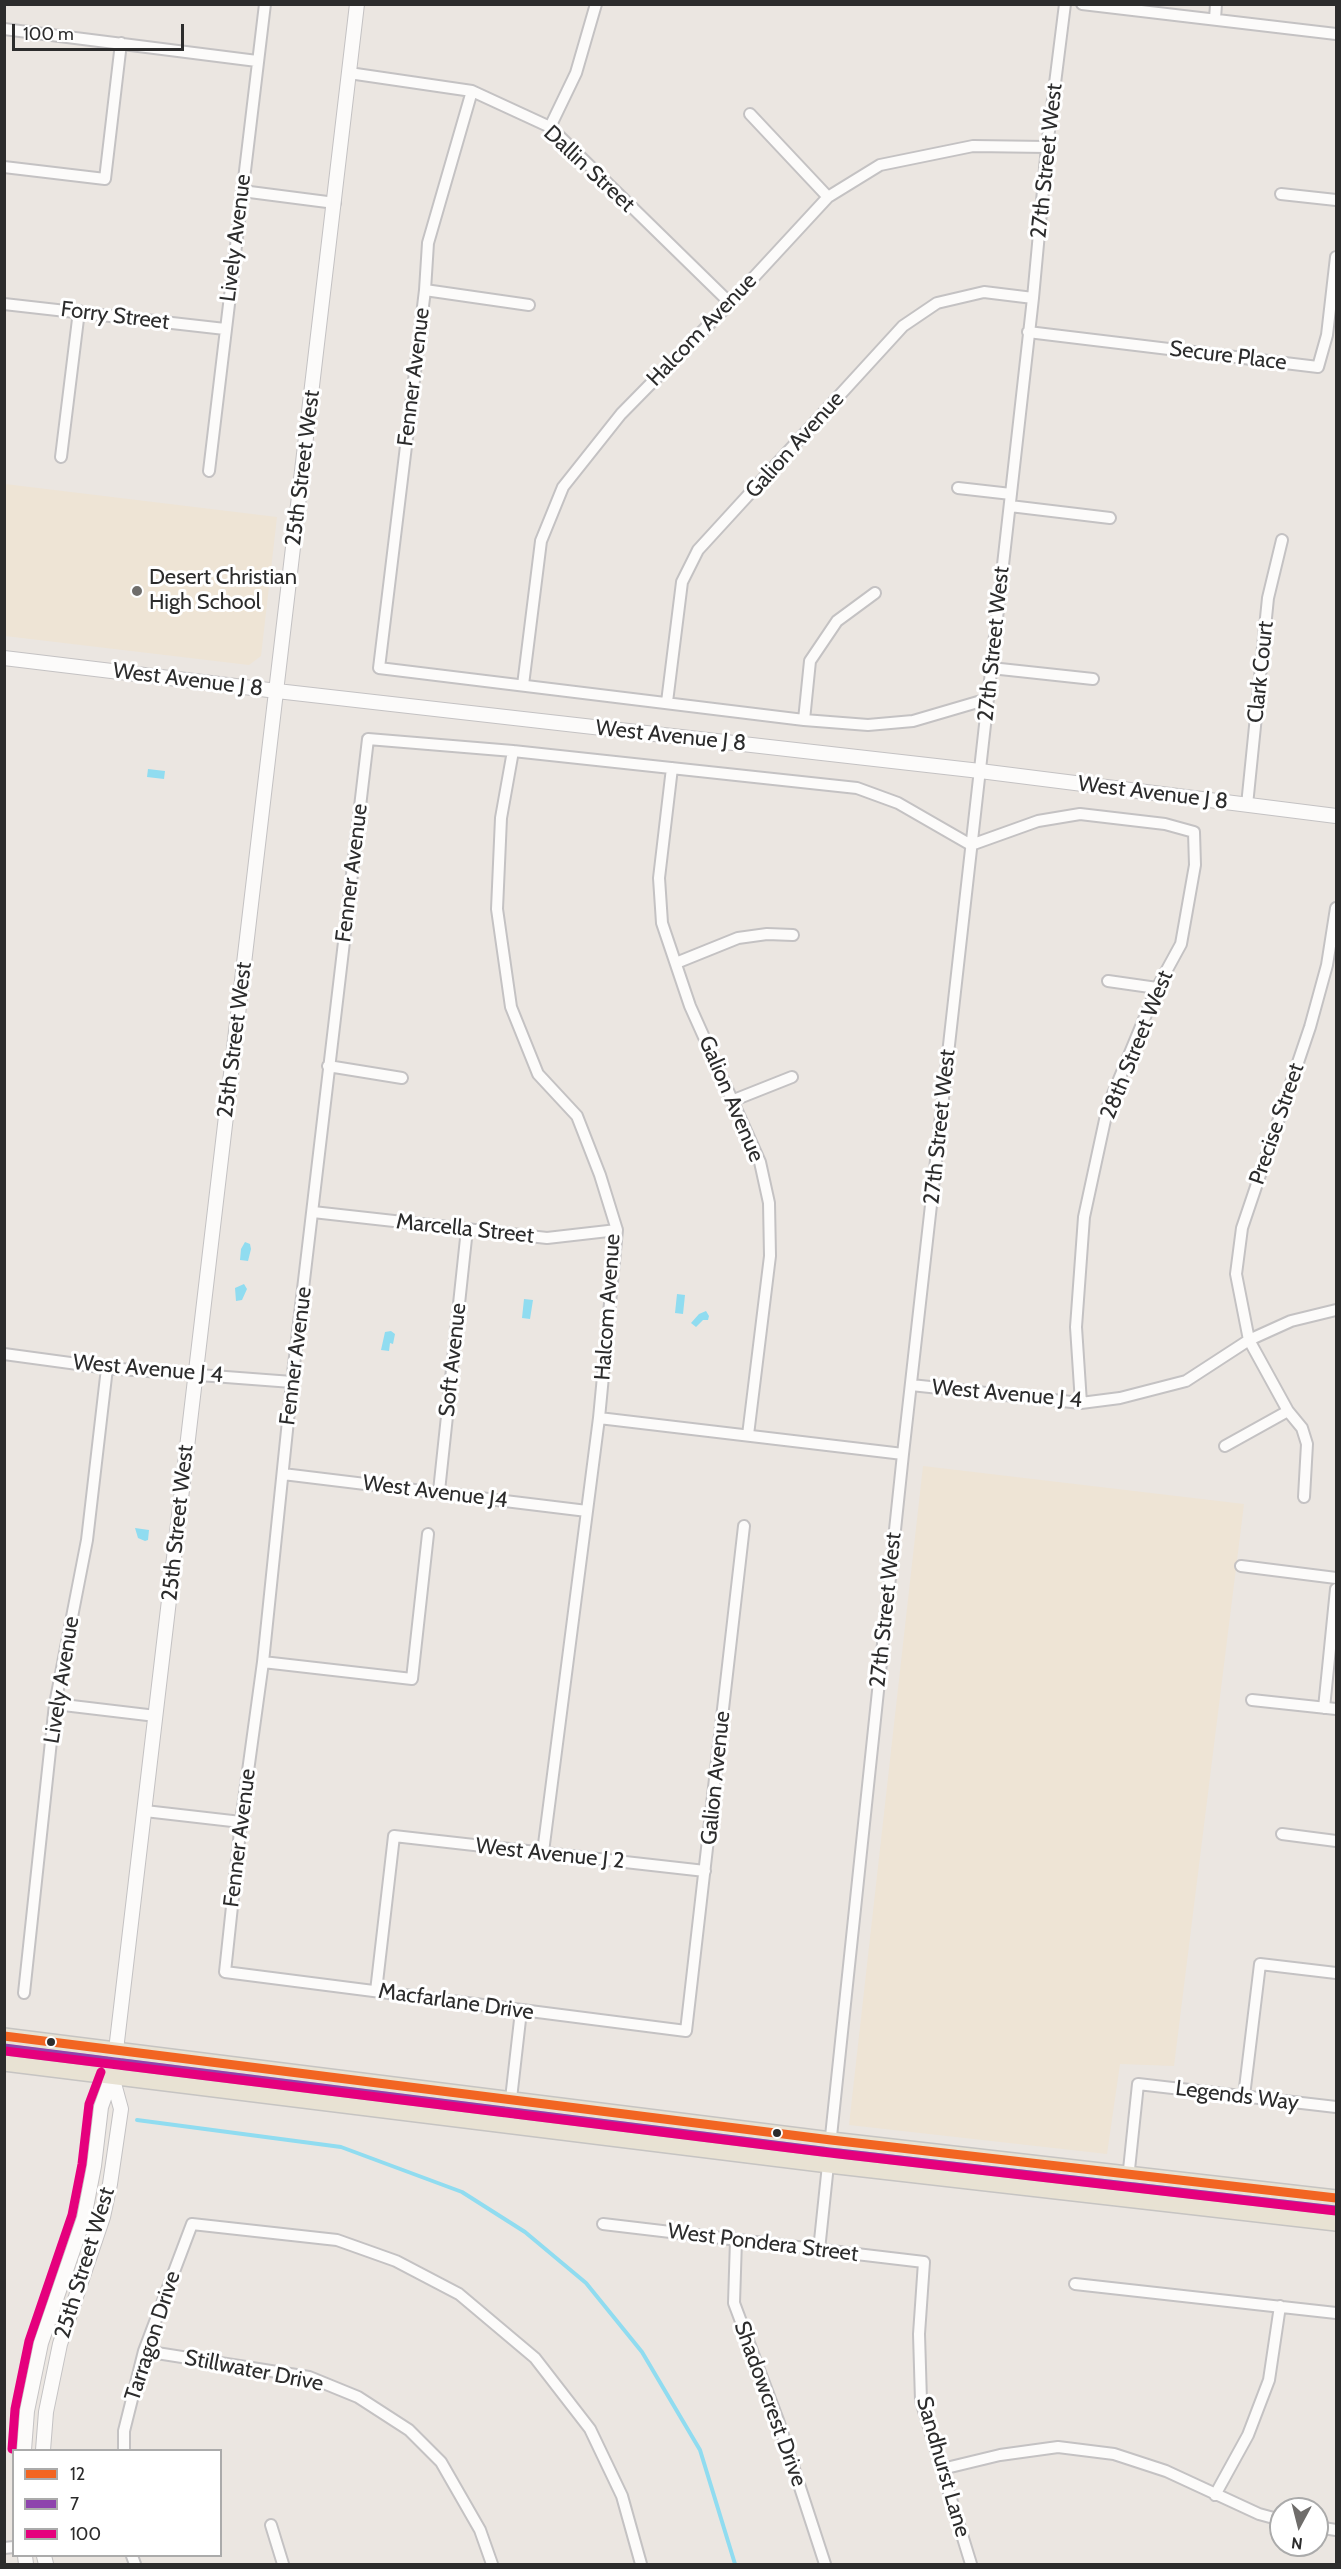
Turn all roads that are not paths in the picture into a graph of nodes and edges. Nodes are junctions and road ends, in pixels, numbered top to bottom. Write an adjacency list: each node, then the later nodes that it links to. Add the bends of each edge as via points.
1 (264, 4): 11 (street, Lively Avenue)
2 (357, 4): 12 (street, 25th Street West)
3 (596, 4): 15 (street, via 576,73)
4 (1065, 4): 16 (street, 27th Street West)
5 (1083, 4): 7 (street)
6 (1216, 4): 7 (street)
7 (1215, 19): 9 (street)
8 (4, 29): 10 (street)
9 (1336, 34)
10 (121, 43): 11 (street); 17 (street, via 105,179)
11 (257, 61): 18 (street, Lively Avenue)
12 (349, 73): 13 (street, Dallin Street); 22 (street, 25th Street West)
13 (472, 91): 15 (street, Dallin Street); 24 (street, Fenner Avenue, via 428,243)
14 (750, 114): 20 (street)
15 (549, 127): 26 (street, Dallin Street)
16 (1047, 147): 20 (street, Halcom Avenue, via 973,146 880,165); 25 (street, 27th Street West)
17 (4, 167)
18 (242, 191): 22 (street); 30 (street, Lively Avenue)
19 (1281, 194): 21 (street)
20 (828, 198): 26 (street, Halcom Avenue)
21 (1336, 200)
22 (335, 203): 44 (street, 25th Street West)
23 (1336, 257): 31 (street, Secure Place, via 1327,335 1318,367)
24 (425, 290): 28 (street); 43 (street, Fenner Avenue, via 379,668)
25 (1033, 298): 31 (street, 27th Street West); 46 (street, Galion Avenue, via 984,292 937,303 903,326 698,550 682,582)
26 (730, 303): 43 (street, Halcom Avenue, via 621,414 563,487 541,541)
27 (4, 304): 29 (street, Forry Street)
28 (529, 305)
29 (80, 311): 30 (street, Forry Street); 32 (street)
30 (225, 329): 33 (street, Lively Avenue)
31 (1028, 332): 35 (street, 27th Street West)
32 (61, 457)
33 (209, 471)
34 (958, 488): 35 (street)
35 (1011, 494): 36 (street, 27th Street West)
36 (1010, 506): 37 (street); 41 (street, 27th Street West)
37 (1110, 518)
38 (1282, 540): 51 (street, Clark Court, via 1268,598)
39 (875, 593): 47 (street, via 837,621 810,661)
40 (4, 658): 44 (street, West Avenue J 8)
41 (991, 668): 42 (street); 45 (street, 27th Street West)
42 (1093, 679)
43 (523, 685): 46 (street)
44 (277, 692): 50 (street, West Avenue J 8); 70 (street, 25th Street West)
45 (988, 699): 47 (street, via 913,721 868,725); 50 (street, 27th Street West)
46 (667, 702): 47 (street)
47 (804, 720)
48 (513, 751): 49 (street); 59 (street, Fenner Avenue, via 368,739); 65 (street, Halcom Avenue, via 501,818 497,909 511,1007 538,1074 577,1116)
49 (672, 768): 53 (street, via 857,788 898,803); 56 (street, Galion Avenue, via 659,878 662,923)
50 (980, 771): 51 (street, West Avenue J 8); 53 (street, 27th Street West)
51 (1247, 805): 52 (street, West Avenue J 8)
52 (1336, 816)
53 (971, 846): 58 (street, 28th Street West, via 1038,821 1080,814 1165,824 1194,832 1195,865 1181,944); 72 (street, 27th Street West)
54 (1336, 908): 67 (street, Precise Street, via 1327,965 1310,1027 1242,1228 1236,1274)
55 (793, 935): 56 (street, via 738,938)
56 (676, 963): 62 (street, Galion Avenue, via 690,1006)
57 (1108, 981): 58 (street)
58 (1157, 988): 73 (street, 28th Street West, via 1107,1106 1084,1217 1076,1327)
59 (328, 1066): 61 (street); 63 (street, Fenner Avenue)
60 (792, 1077): 62 (street)
61 (402, 1078)
62 (734, 1100): 76 (street, Galion Avenue, via 760,1162 769,1203 770,1256)
63 (313, 1212): 64 (street, Marcella Street); 71 (street, Fenner Avenue)
64 (467, 1229): 65 (street, Marcella Street, via 547,1238); 80 (street, Soft Avenue)
65 (617, 1230): 75 (street, Halcom Avenue)
66 (1336, 1310): 67 (street, West Avenue J 4, via 1291,1321)
67 (1249, 1340): 73 (street, West Avenue J 4, via 1186,1381 1120,1398); 74 (street, Precise Street)
68 (4, 1354): 69 (street, West Avenue J 4)
69 (107, 1368): 70 (street, West Avenue J 4); 90 (street, Lively Avenue, via 87,1540)
70 (194, 1373): 71 (street, West Avenue J 4); 93 (street, 25th Street West)
71 (292, 1382): 79 (street, Fenner Avenue)
72 (911, 1385): 73 (street, West Avenue J 4); 78 (street, 27th Street West)
73 (1081, 1402)
74 (1288, 1411): 77 (street); 81 (street, Precise Street, via 1302,1428 1307,1444)
75 (599, 1418): 76 (street); 82 (street, Halcom Avenue)
76 (748, 1435): 78 (street)
77 (1225, 1446)
78 (903, 1454): 114 (street, 27th Street West)
79 (283, 1474): 80 (street, West Avenue J4); 88 (street, Fenner Avenue)
80 (439, 1491): 82 (street, West Avenue J4)
81 (1304, 1497)
82 (587, 1511): 98 (street, Halcom Avenue)
83 (744, 1526): 99 (street, Galion Avenue)
84 (428, 1534): 88 (street, via 412,1679)
85 (1241, 1566): 86 (street)
86 (1336, 1578)
87 (1336, 1589): 91 (street)
88 (263, 1662): 95 (street, Fenner Avenue)
89 (1252, 1701): 91 (street)
90 (55, 1704): 93 (street); 103 (street, Lively Avenue)
91 (1324, 1708): 92 (street)
92 (1336, 1709)
93 (156, 1716): 94 (street, 25th Street West)
94 (145, 1811): 95 (street); 107 (street, 25th Street West)
95 (241, 1822): 100 (street, Fenner Avenue)
96 (1282, 1834): 97 (street)
97 (1336, 1841)
98 (543, 1852): 99 (street, West Avenue J 2); 102 (street, West Avenue J 2, via 394,1836)
99 (705, 1872): 105 (street, Galion Avenue)
100 (225, 1972): 102 (street, Macfarlane Drive)
101 (1336, 1973): 110 (street, via 1260,1964)
102 (376, 1990): 104 (street, Macfarlane Drive)
103 (24, 1993)
104 (521, 2011): 105 (street, Macfarlane Drive); 111 (street)
105 (686, 2031)
106 (4, 2036): 107 (main road)
107 (116, 2050): 109 (street, 25th Street West); 111 (main road)
108 (4, 2062): 109 (main road)
109 (112, 2076): 113 (main road); 128 (street, 25th Street West, via 100,2107 84,2218 41,2343 27,2411); 129 (street, 25th Street West, via 121,2109 110,2184 103,2217 60,2344 46,2412)
110 (1244, 2096): 112 (street, Legends Way); 116 (street, Legends Way, via 1138,2084)
111 (512, 2100): 113 (street); 114 (main road)
112 (1336, 2108)
113 (508, 2125): 115 (main road)
114 (831, 2140): 115 (street, 27th Street West); 116 (main road)
115 (830, 2165): 118 (main road); 122 (street, 27th Street West)
116 (1129, 2175): 117 (main road); 118 (street)
117 (1336, 2198)
118 (1126, 2199): 119 (main road)
119 (1336, 2223)
120 (603, 2224): 121 (street, West Pondera Street)
121 (736, 2240): 122 (street, West Pondera Street); 138 (street, Shadowcrest Drive, via 734,2303 779,2423)
122 (819, 2250): 123 (street, West Pondera Street)
123 (924, 2262): 131 (street, Sandhurst Lane, via 919,2334 921,2402)
124 (1075, 2284): 125 (street)
125 (1280, 2306): 126 (street); 132 (street, via 1269,2380 1248,2435)
126 (1336, 2313)
127 (144, 2351): 130 (street, Tarragon Drive); 136 (street, Stillwater Drive, via 309,2377 358,2397 409,2430 441,2462 480,2530); 137 (street, Tarragon Drive, via 192,2223 337,2240 396,2260 459,2295 536,2358 590,2429 622,2496)
128 (24, 2449)
129 (43, 2449)
130 (123, 2449)
131 (942, 2469): 132 (street, via 1058,2447 1114,2454 1166,2471); 139 (street, Sandhurst Lane)
132 (1215, 2495): 133 (street)
133 (1269, 2517)
134 (271, 2524): 135 (street)
135 (283, 2565)
136 (492, 2565)
137 (641, 2565)
138 (825, 2565)
139 (971, 2565)

